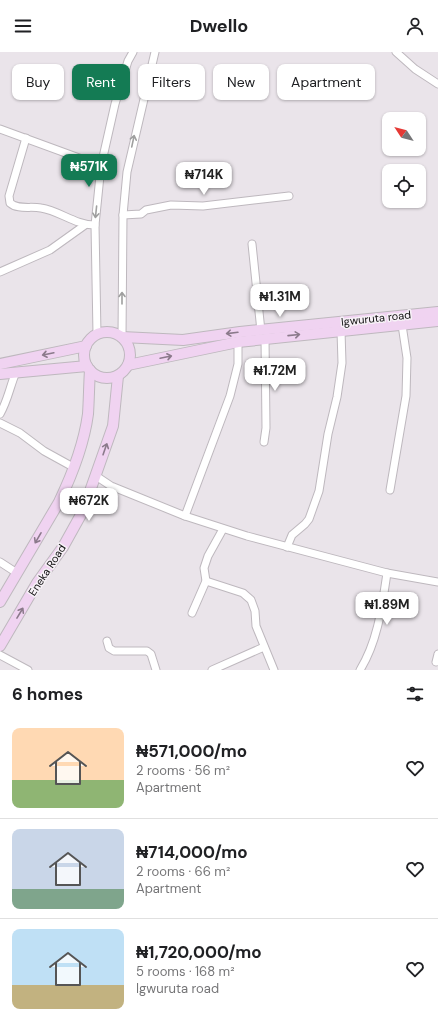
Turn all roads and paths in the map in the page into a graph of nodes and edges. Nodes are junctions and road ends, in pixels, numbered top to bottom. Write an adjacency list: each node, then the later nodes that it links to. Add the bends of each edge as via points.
1 (133, 52): 7 (street, via 115,104)
2 (155, 52): 9 (street, one-way to 2, via 127,172)
3 (396, 52): 4 (street)
4 (438, 84)
5 (0, 129): 6 (street)
6 (26, 138): 7 (street); 10 (street, via 9,196 10,203 14,207 41,208)
7 (101, 166): 11 (street, one-way to 11)
8 (289, 196): 9 (street, via 203,206 171,205 146,210 141,214)
9 (123, 215): 20 (street, one-way to 9)
10 (84, 225): 11 (street); 13 (street, via 50,250)
11 (95, 225): 18 (street)
12 (252, 244): 19 (street)
13 (0, 272)
14 (438, 312): 19 (main road, Igwuruta road)
15 (438, 321): 16 (main road, Igwuruta road)
16 (402, 325): 17 (main road, Igwuruta road); 34 (street, via 407,358 406,396)
17 (341, 331): 19 (main road, Igwuruta road, one-way to 17); 37 (street, via 342,363 319,491 309,519 292,535)
18 (97, 334): 20 (main road, via 116,333); 22 (main road)
19 (263, 335): 20 (main road, Igwuruta road, one-way to 20, via 183,340); 21 (main road, Igwuruta road); 31 (street, via 266,428)
20 (122, 337): 24 (main road, via 130,350)
21 (238, 342): 24 (main road, Igwuruta road, one-way to 21); 35 (street, via 238,364 230,396)
22 (86, 346): 23 (main road, one-way to 23); 25 (main road, via 84,358)
23 (0, 364)
24 (128, 365): 28 (main road)
25 (89, 368): 26 (main road); 28 (main road, via 99,376); 32 (main road, Eneka Road, via 88,414)
26 (16, 372): 27 (main road); 29 (street)
27 (0, 374)
28 (118, 376): 33 (main road, Eneka Road, one-way to 28, via 113,426)
29 (0, 414)
30 (0, 423): 32 (street)
31 (264, 442)
32 (73, 467): 39 (main road, Eneka Road, one-way to 39, via 59,502)
33 (96, 476): 35 (street, via 111,486); 46 (main road, Eneka Road, one-way to 33, via 37,583 63,547 83,511)
34 (390, 490)
35 (186, 516): 36 (street)
36 (223, 529): 37 (street); 41 (street, via 204,568)
37 (288, 547): 40 (street)
38 (0, 562): 39 (street)
39 (17, 573): 43 (main road, Eneka Road)
40 (387, 573): 42 (street); 55 (street, via 379,618 368,655)
41 (206, 580): 44 (street); 47 (street, via 243,593 251,600 256,611 256,626)
42 (438, 582)
43 (0, 602)
44 (192, 613)
45 (107, 641): 52 (street, via 109,648 114,651 147,651 151,654)
46 (0, 646)
47 (264, 647): 53 (street); 54 (street)
48 (438, 654): 50 (street)
49 (0, 655): 51 (street)
50 (436, 662)
51 (28, 670)
52 (156, 670)
53 (212, 670)
54 (274, 670)
55 (360, 670)

